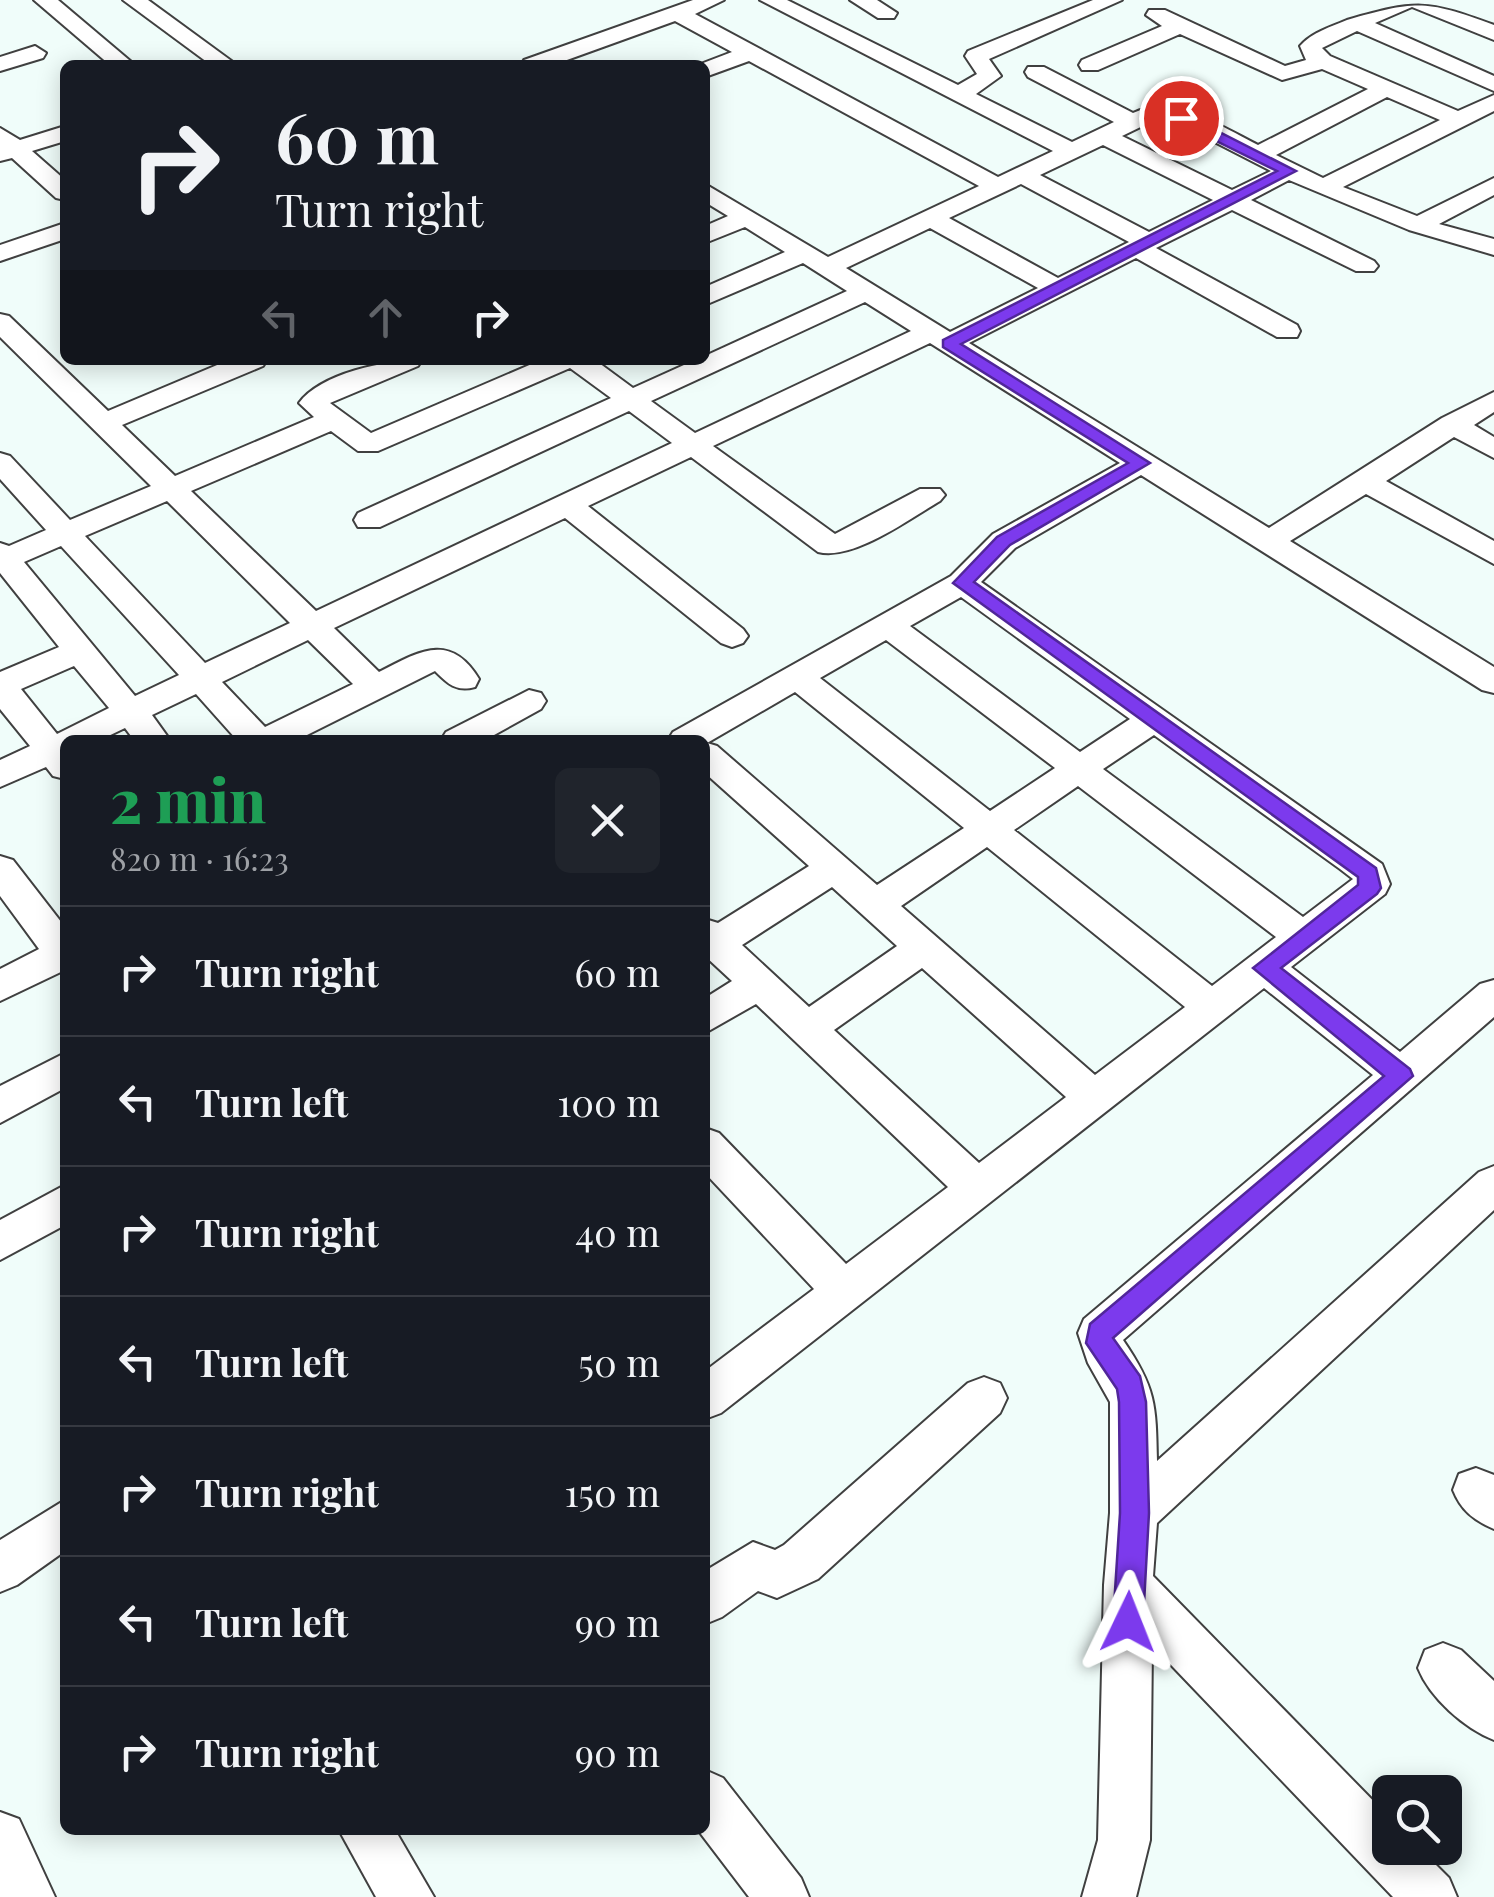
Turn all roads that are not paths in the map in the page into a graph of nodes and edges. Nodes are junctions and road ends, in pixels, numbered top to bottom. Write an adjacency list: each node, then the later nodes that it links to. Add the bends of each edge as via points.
1 (45, 0): 16 (street)
2 (134, 0): 17 (street)
3 (713, 0): 8 (street)
4 (771, 0): 26 (street)
5 (861, 0): 9 (street)
6 (1111, 0): 26 (street, via 976,56 990,76)
7 (1412, 0): 11 (street); 13 (street)
8 (677, 13): 15 (street); 18 (street)
9 (886, 13)
10 (1157, 15): 12 (street)
11 (1356, 23): 19 (street, via 1312,46); 24 (street)
12 (1180, 26): 19 (street, via 1289,74); 21 (street)
13 (1494, 33)
14 (35, 52): 20 (street)
15 (750, 53): 22 (street); 38 (street)
16 (118, 60)
17 (219, 60)
18 (546, 60)
19 (1322, 62): 25 (street)
20 (0, 64)
21 (1090, 66)
22 (710, 68)
23 (1036, 72): 29 (street)
24 (1494, 84)
25 (1386, 88): 28 (street); 34 (street)
26 (960, 94): 33 (street)
27 (1494, 102): 28 (street)
28 (1460, 120): 39 (street)
29 (1132, 122): 31 (street); 34 (street, via 1166,114)
30 (60, 134): 32 (street)
31 (1103, 136): 33 (street); 42 (street)
32 (5, 146): 40 (street)
33 (1071, 151): 36 (street)
34 (1259, 154): 35 (street)
35 (1288, 171): 39 (street); 42 (street)
36 (1021, 175): 38 (street); 48 (street)
37 (1494, 184): 45 (street)
38 (997, 186): 44 (street)
39 (1323, 188): 45 (street)
40 (60, 189)
41 (710, 195): 43 (street)
42 (1231, 200): 48 (street); 52 (street)
43 (746, 217): 46 (street); 51 (street)
44 (930, 218): 51 (street); 53 (street)
45 (1418, 225): 49 (street)
46 (710, 233)
47 (60, 237): 50 (street)
48 (1143, 245): 53 (street); 57 (street)
49 (1494, 247)
50 (0, 253)
51 (815, 260): 54 (street); 55 (street)
52 (1365, 266)
53 (1058, 288): 58 (street)
54 (866, 292): 58 (street); 65 (street)
55 (710, 295)
56 (0, 322): 66 (street)
57 (1288, 330)
58 (940, 338): 72 (street); 75 (street)
59 (68, 365): 66 (street)
60 (241, 365): 70 (street)
61 (396, 365): 69 (street, via 314,400)
62 (553, 365): 69 (street, via 375,444)
63 (584, 365): 68 (street)
64 (709, 365): 68 (street)
65 (710, 365)
66 (50, 372): 70 (street)
67 (1494, 400): 71 (street)
68 (632, 401): 72 (street); 80 (street)
69 (332, 420): 77 (street)
70 (103, 423): 77 (street)
71 (1452, 424): 73 (street); 76 (street)
72 (695, 447): 78 (street, via 829,545); 79 (street)
73 (1494, 449)
74 (0, 462): 81 (street)
75 (1141, 463): 82 (street); 85 (street, via 1004,541)
76 (1365, 481): 82 (street); 83 (street)
77 (169, 488): 81 (street); 87 (street)
78 (930, 495)
79 (568, 505): 87 (street); 88 (street)
80 (369, 520)
81 (66, 533): 84 (street); 91 (street)
82 (1268, 542): 93 (street)
83 (1494, 554)
84 (3, 556): 89 (street)
85 (962, 583): 86 (street); 98 (street)
86 (887, 625): 90 (street); 108 (street)
87 (314, 626): 91 (street); 95 (street)
88 (732, 636)
89 (79, 651): 94 (street); 97 (street)
90 (797, 676): 104 (street); 110 (street)
91 (200, 679): 97 (street); 101 (street)
92 (463, 679): 95 (street, via 436,658)
93 (1494, 682)
94 (0, 686): 105 (street)
95 (376, 687): 102 (street)
96 (529, 701): 103 (street)
97 (128, 713): 99 (street); 100 (street)
98 (1154, 718): 108 (street); 115 (street, via 1368,873 1370,888)
99 (89, 735)
100 (148, 735)
101 (251, 735)
102 (278, 735)
103 (467, 735)
104 (696, 735)
105 (60, 747)
106 (60, 751): 109 (street)
107 (710, 758): 111 (street)
108 (1079, 768): 110 (street); 115 (street)
109 (0, 775)
110 (988, 830): 113 (street); 123 (street)
111 (835, 867): 113 (street); 114 (street)
112 (1, 872): 117 (street)
113 (877, 903): 116 (street)
114 (710, 938): 120 (street)
115 (1304, 938): 119 (street)
116 (925, 946): 125 (street); 128 (street)
117 (60, 949)
118 (60, 956): 121 (street)
119 (1265, 968): 123 (street); 127 (street)
120 (758, 983): 124 (street); 125 (street)
121 (0, 986)
122 (1494, 995): 127 (street)
123 (1214, 1008): 128 (street)
124 (710, 1015)
125 (806, 1029): 132 (street)
126 (60, 1073): 129 (street)
127 (1401, 1076): 138 (street, via 1100,1333 1099,1343 1130,1384)
128 (1095, 1099): 132 (street)
129 (0, 1106)
130 (710, 1150): 135 (street)
131 (1494, 1184): 138 (street)
132 (978, 1189): 135 (street)
133 (60, 1206): 134 (street)
134 (0, 1242)
135 (844, 1292): 136 (street)
136 (710, 1394)
137 (984, 1398): 142 (street, via 801,1562 777,1574 752,1566)
138 (1134, 1513): 141 (street)
139 (60, 1526): 140 (street)
140 (0, 1568)
141 (1128, 1586): 151 (street, via 1124,1840); 152 (street)
142 (710, 1596)
143 (1443, 1668): 144 (street)
144 (1494, 1715)
145 (710, 1803): 150 (street)
146 (368, 1835): 149 (street)
147 (0, 1838): 148 (street)
148 (28, 1897)
149 (407, 1897)
150 (782, 1897)
151 (1108, 1897)
152 (1430, 1897)

